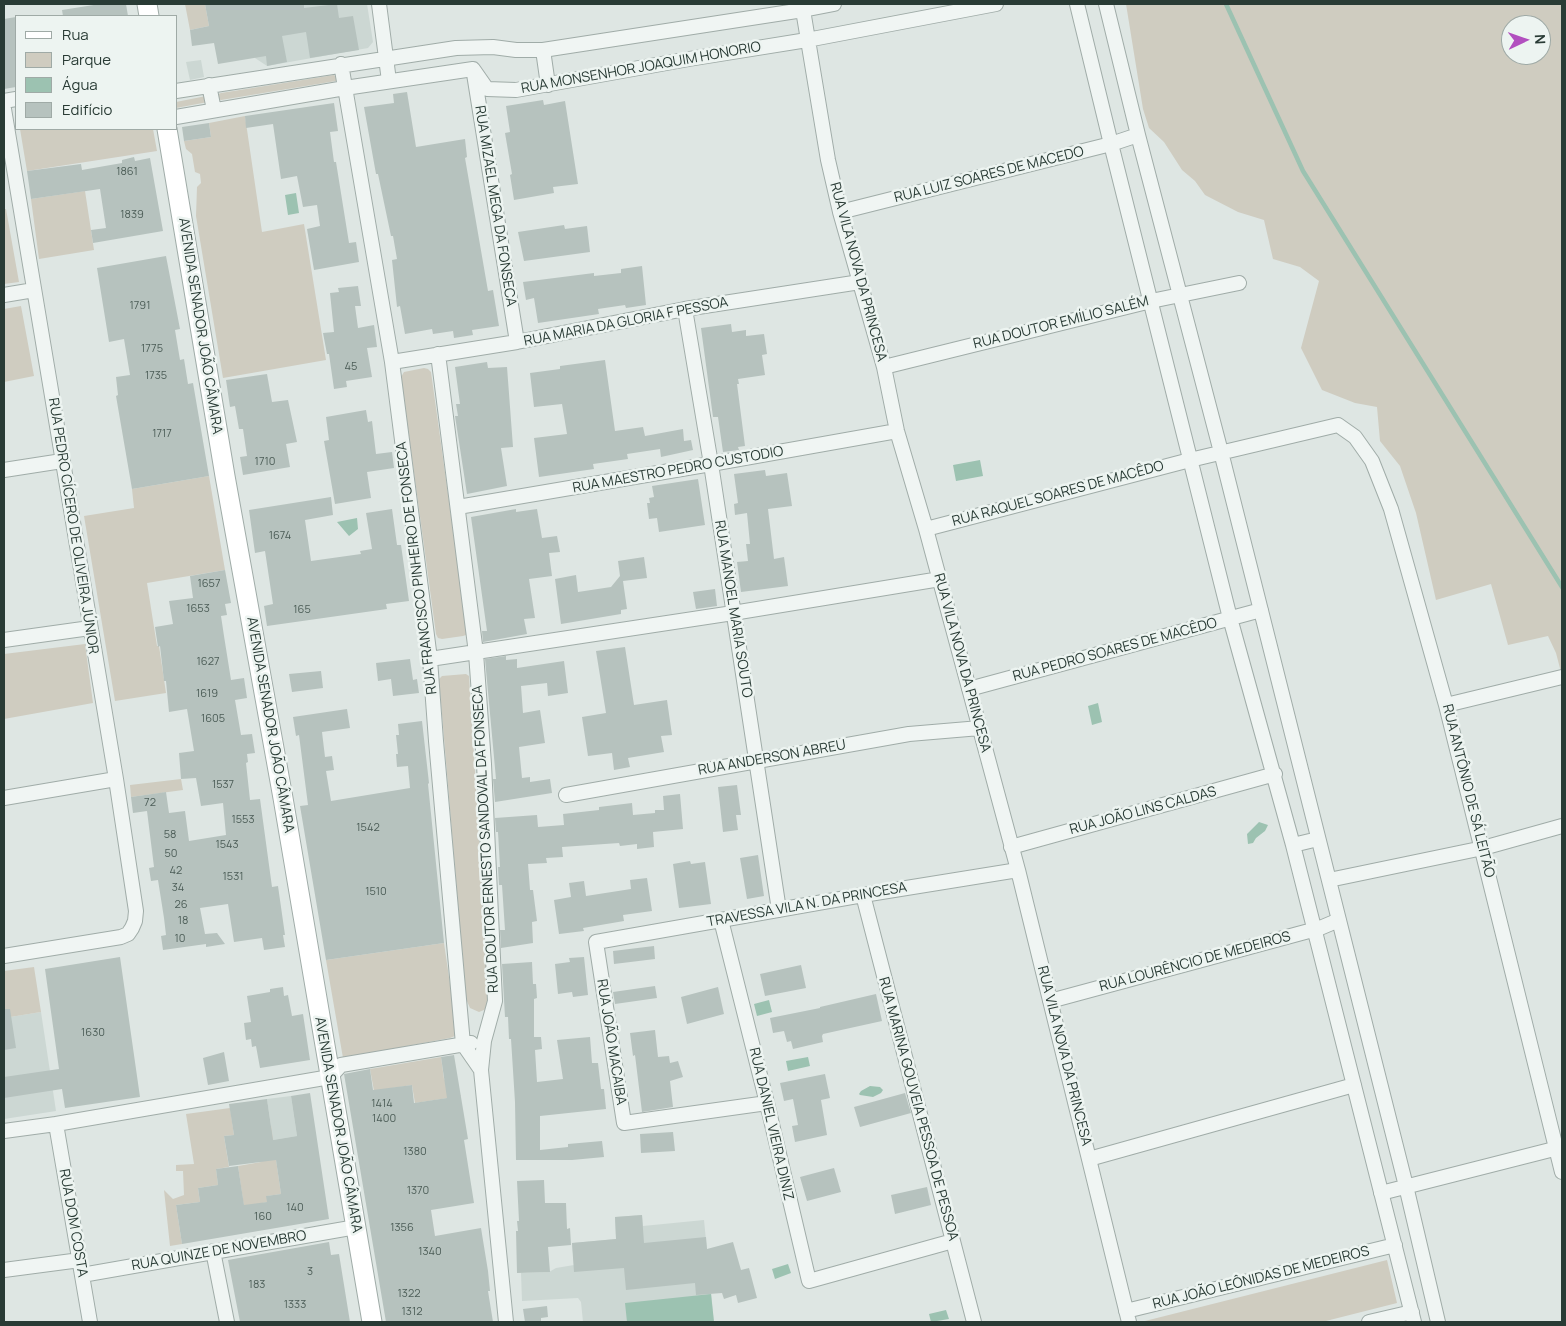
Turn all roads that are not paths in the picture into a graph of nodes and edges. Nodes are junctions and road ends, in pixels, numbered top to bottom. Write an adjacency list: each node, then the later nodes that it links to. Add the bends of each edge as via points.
1 (379, 4): 9 (street)
2 (834, 4): 6 (street)
3 (996, 4): 7 (street, RUA MONSENHOR JOAQUIM HONORIO)
4 (1077, 4): 22 (street)
5 (1106, 4): 21 (street)
6 (802, 7): 7 (street, RUA VILA NOVA DA PRINCESA); 8 (street)
7 (807, 40): 14 (street, RUA MONSENHOR JOAQUIM HONORIO); 23 (street, RUA VILA NOVA DA PRINCESA)
8 (543, 50): 9 (street, via 456,48); 14 (street)
9 (386, 57): 10 (street); 12 (street)
10 (342, 64): 13 (street); 15 (street, RUA FRANCISCO PINHEIRO DE FONSECA)
11 (473, 69): 12 (street); 14 (street, RUA MONSENHOR JOAQUIM HONORIO, via 487,90); 31 (street, RUA MIZAEL MEGA DA FONSECA)
12 (388, 81): 15 (street)
13 (209, 85): 16 (street); 18 (street)
14 (548, 85)
15 (345, 88): 18 (street); 33 (street, RUA FRANCISCO PINHEIRO DE FONSECA)
16 (178, 90)
17 (4, 109): 26 (street, RUA PEDRO CÍCERO DE OLIVEIRA JÚNIOR)
18 (214, 110): 19 (street)
19 (178, 117)
20 (167, 130): 79 (main road, AVENIDA SENADOR JOÃO CÂMARA)
21 (1138, 135): 22 (street, RUA LUIZ SOARES DE MACEDO); 28 (street)
22 (1111, 144): 23 (street, RUA LUIZ SOARES DE MACEDO); 29 (street)
23 (840, 212): 24 (street, RUA VILA NOVA DA PRINCESA)
24 (860, 282): 30 (street, RUA MARIA DA GLORIA F PESSOA); 34 (street, RUA VILA NOVA DA PRINCESA)
25 (1239, 283): 28 (street, RUA DOUTOR EMÍLIO SALÉM)
26 (34, 290): 27 (street); 39 (street, RUA PEDRO CÍCERO DE OLIVEIRA JÚNIOR)
27 (4, 295)
28 (1179, 296): 29 (street, RUA DOUTOR EMÍLIO SALÉM); 37 (street)
29 (1151, 301): 34 (street, RUA DOUTOR EMÍLIO SALÉM); 38 (street)
30 (685, 309): 31 (street, RUA MARIA DA GLORIA F PESSOA); 40 (street, RUA MANOEL MARIA SOUTO)
31 (517, 342): 32 (street, RUA MARIA DA GLORIA F PESSOA)
32 (438, 354): 33 (street, RUA MARIA DA GLORIA F PESSOA); 42 (street, RUA DOUTOR ERNESTO SANDOVAL DA FONSECA)
33 (392, 362): 51 (street, RUA FRANCISCO PINHEIRO DE FONSECA)
34 (884, 367): 36 (street, RUA VILA NOVA DA PRINCESA)
35 (1338, 425): 37 (street, RUA RAQUEL SOARES DE MACÊDO); 54 (street, RUA ANTÔNIO DE SÁ LEITÃO, via 1355,437 1372,461 1391,509)
36 (897, 430): 40 (street, RUA MAESTRO PEDRO CUSTODIO); 43 (street, RUA VILA NOVA DA PRINCESA)
37 (1221, 452): 38 (street, RUA RAQUEL SOARES DE MACÊDO); 45 (street)
38 (1190, 460): 43 (street, RUA RAQUEL SOARES DE MACÊDO); 47 (street)
39 (62, 461): 41 (street); 48 (street, RUA PEDRO CÍCERO DE OLIVEIRA JÚNIOR)
40 (711, 464): 42 (street, RUA MAESTRO PEDRO CUSTODIO); 46 (street, RUA MANOEL MARIA SOUTO)
41 (4, 470)
42 (458, 507): 50 (street, RUA DOUTOR ERNESTO SANDOVAL DA FONSECA)
43 (926, 529): 44 (street, RUA VILA NOVA DA PRINCESA)
44 (940, 579): 46 (street); 53 (street, RUA VILA NOVA DA PRINCESA)
45 (1261, 610): 47 (street, RUA PEDRO SOARES DE MACÊDO); 62 (street)
46 (732, 613): 50 (street); 56 (street, RUA MANOEL MARIA SOUTO)
47 (1230, 618): 53 (street, RUA PEDRO SOARES DE MACÊDO); 57 (street)
48 (90, 628): 49 (street); 58 (street, RUA PEDRO CÍCERO DE OLIVEIRA JÚNIOR)
49 (4, 640)
50 (476, 653): 51 (street); 76 (street, RUA DOUTOR ERNESTO SANDOVAL DA FONSECA, via 495,1001)
51 (430, 658): 77 (street, RUA FRANCISCO PINHEIRO DE FONSECA)
52 (1562, 677): 54 (street)
53 (969, 689): 55 (street, RUA VILA NOVA DA PRINCESA)
54 (1446, 705): 65 (street, RUA ANTÔNIO DE SÁ LEITÃO)
55 (980, 728): 56 (street, RUA ANDERSON ABREU, via 909,734); 64 (street, RUA VILA NOVA DA PRINCESA)
56 (756, 761): 59 (street, RUA ANDERSON ABREU); 69 (street, RUA MANOEL MARIA SOUTO)
57 (1275, 774): 63 (street); 64 (street, RUA JOÃO LINS CALDAS)
58 (116, 779): 60 (street); 74 (street, RUA PEDRO CÍCERO DE OLIVEIRA JÚNIOR, via 136,911 132,928 121,937)
59 (566, 795)
60 (4, 798)
61 (1562, 826): 65 (street)
62 (1318, 838): 63 (street); 67 (street)
63 (1293, 845): 72 (street)
64 (1011, 847): 66 (street, RUA VILA NOVA DA PRINCESA)
65 (1482, 848): 67 (street); 84 (street, RUA ANTÔNIO DE SÁ LEITÃO)
66 (1018, 870): 68 (street, TRAVESSA VILA N. DA PRINCESA); 75 (street, RUA VILA NOVA DA PRINCESA)
67 (1329, 880): 71 (street)
68 (863, 895): 69 (street, TRAVESSA VILA N. DA PRINCESA); 90 (street, RUA MARINA GOUVEIA PESSOA DE PESSOA)
69 (779, 910): 70 (street, TRAVESSA VILA N. DA PRINCESA)
70 (721, 920): 73 (street, TRAVESSA VILA N. DA PRINCESA); 81 (street, RUA DANIEL VIEIRA DINIZ)
71 (1339, 920): 72 (street, RUA LOURÊNCIO DE MEDEIROS); 87 (street)
72 (1315, 930): 75 (street, RUA LOURÊNCIO DE MEDEIROS); 80 (street)
73 (596, 942): 81 (street, RUA JOÃO MACAIBA, via 624,1124)
74 (4, 956)
75 (1050, 1001): 85 (street, RUA VILA NOVA DA PRINCESA)
76 (484, 1041): 77 (street); 78 (street, RUA DOUTOR ERNESTO SANDOVAL DA FONSECA)
77 (463, 1044): 78 (street, RUA FRANCISCO PINHEIRO DE FONSECA); 79 (street, via 342,1065)
78 (480, 1070): 101 (street, RUA DOUTOR ERNESTO SANDOVAL DA FONSECA)
79 (330, 1076): 82 (street); 89 (main road, AVENIDA SENADOR JOÃO CÂMARA)
80 (1354, 1085): 85 (street); 88 (street)
81 (767, 1103): 90 (street, RUA DANIEL VIEIRA DINIZ, via 809,1281)
82 (56, 1124): 83 (street); 93 (street, RUA DOM COSTA)
83 (4, 1131)
84 (1560, 1148): 86 (street, RUA ANTÔNIO DE SÁ LEITÃO); 87 (street)
85 (1089, 1159): 96 (street, RUA VILA NOVA DA PRINCESA)
86 (1562, 1172)
87 (1406, 1186): 88 (street); 104 (street)
88 (1381, 1192): 91 (street)
89 (356, 1227): 92 (street, RUA QUINZE DE NOVEMBRO); 100 (main road, AVENIDA SENADOR JOÃO CÂMARA)
90 (953, 1241): 102 (street, RUA MARINA GOUVEIA PESSOA DE PESSOA)
91 (1394, 1245): 96 (street, RUA JOÃO LEÔNIDAS DE MEDEIROS); 97 (street)
92 (213, 1251): 95 (street, RUA QUINZE DE NOVEMBRO); 99 (street)
93 (80, 1260): 94 (street); 95 (street, RUA DOM COSTA)
94 (4, 1270)
95 (82, 1275): 98 (street, RUA DOM COSTA)
96 (1128, 1317)
97 (1413, 1317): 103 (street)
98 (90, 1322)
99 (227, 1322)
100 (372, 1322)
101 (506, 1322)
102 (974, 1322)
103 (1370, 1322)
104 (1438, 1322)

